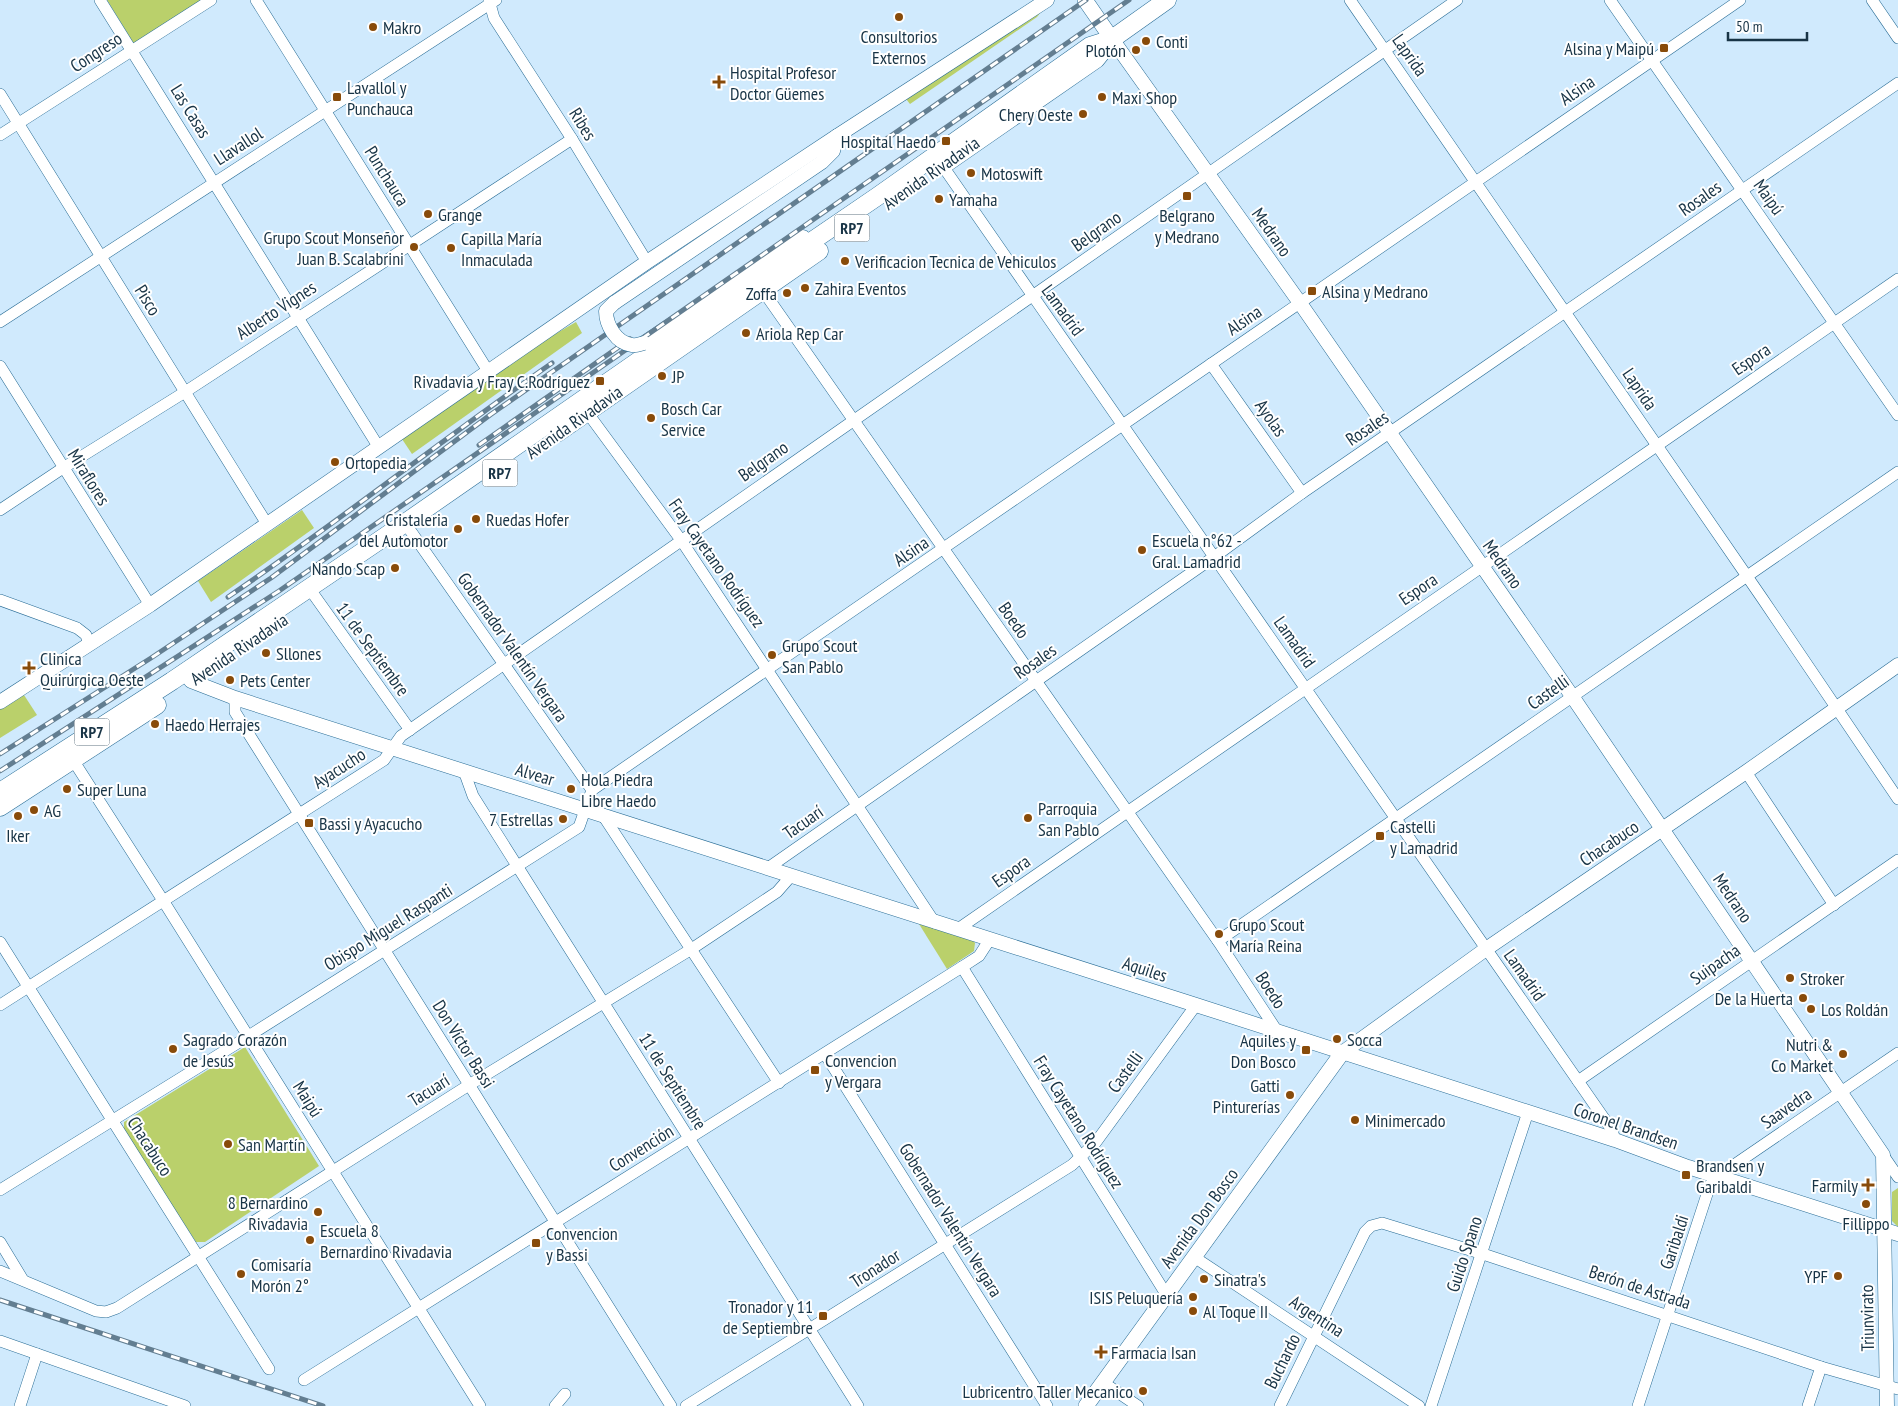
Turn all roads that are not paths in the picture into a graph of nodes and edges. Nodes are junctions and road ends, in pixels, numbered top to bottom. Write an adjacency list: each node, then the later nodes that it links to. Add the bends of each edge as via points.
1 (100, 0): 16 (street, Las Casas)
2 (210, 0): 16 (street, Congreso)
3 (256, 0): 20 (street, Punchauca)
4 (1047, 0): 23 (street)
5 (1085, 0): 14 (main road, Medrano)
6 (1167, 0): 14 (main road, Avenida Rivadavia / RP7)
7 (1350, 0): 15 (street, Laprida)
8 (1457, 0): 15 (street, Belgrano)
9 (1610, 0): 17 (street, Maipú)
10 (1740, 0): 17 (street, Alsina)
11 (1872, 0): 13 (street)
12 (492, 1): 20 (street, Llavallol); 24 (street, Ribes, via 494,18)
13 (1898, 38)
14 (1112, 39): 25 (main road, Avenida Rivadavia / RP7, via 1096,59); 26 (street, Medrano); 30 (main road, Avenida Rivadavia / RP7, via 1090,46)
15 (1384, 49): 26 (street, Belgrano); 27 (street, Laprida)
16 (132, 50): 21 (street, Congreso); 28 (street, Las Casas)
17 (1651, 60): 27 (street, Alsina); 29 (street, Maipú)
18 (1898, 83): 29 (street, Rosales)
19 (0, 94): 21 (street, Pisco)
20 (325, 111): 28 (street, Llavallol); 31 (street, Punchauca)
21 (18, 123): 22 (street, Congreso); 32 (street, Pisco)
22 (0, 135)
23 (837, 136): 30 (street, bridge, via 833,151 822,162 614,302 606,311 606,320 613,333 633,346 644,343 846,208); 33 (street)
24 (572, 139): 31 (street, Alberto Vignes); 33 (street, Ribes)
25 (942, 166): 35 (main road, Avenida Rivadavia / RP7); 36 (street, Lamadrid)
26 (1208, 174): 36 (street, Belgrano); 37 (street, Medrano)
27 (1475, 181): 37 (street, Alsina); 38 (street, Laprida)
28 (215, 182): 32 (street, Llavallol); 39 (street, Las Casas)
29 (1742, 190): 38 (street, Rosales); 41 (street, Maipú)
30 (878, 196): 35 (main road, Avenida Rivadavia / RP7)
31 (409, 244): 39 (street, Alberto Vignes); 44 (street, Punchauca)
32 (101, 256): 40 (street, Llavallol); 45 (street, Pisco)
33 (647, 262): 44 (street)
34 (1898, 279): 41 (street, Espora)
35 (759, 285): 46 (main road, Avenida Rivadavia / RP7); 48 (street, Boedo)
36 (1032, 297): 48 (street, Belgrano); 49 (street, Lamadrid)
37 (1300, 303): 42 (street, Alsina); 50 (street, Medrano)
38 (1566, 313): 50 (street, Rosales); 51 (street, Laprida)
39 (298, 316): 45 (street, Alberto Vignes); 52 (street, Las Casas)
40 (0, 322)
41 (1835, 322): 47 (street, Maipú); 51 (street, Espora)
42 (1211, 364): 49 (street, Alsina); 55 (street, Ayolas)
43 (0, 366): 53 (street, Miraflores)
44 (488, 371): 52 (street)
45 (185, 392): 53 (street, Alberto Vignes); 57 (street, Pisco)
46 (584, 408): 58 (main road, Avenida Rivadavia / RP7); 59 (street, Fray Cayetano Rodríguez)
47 (1898, 415)
48 (853, 420): 59 (street, Belgrano); 60 (street, Boedo)
49 (1123, 424): 60 (street, Alsina); 61 (street, Lamadrid)
50 (1390, 434): 55 (street, Rosales); 62 (street, Medrano)
51 (1656, 445): 62 (street, Espora); 63 (street, Laprida)
52 (378, 446): 57 (street)
53 (63, 468): 56 (street, Alberto Vignes); 66 (street, Miraflores)
54 (1898, 472): 63 (street, Castelli)
55 (1302, 493): 61 (street, Rosales)
56 (0, 510)
57 (266, 524): 66 (street)
58 (409, 528): 64 (main road, Avenida Rivadavia / RP7); 68 (street, Gobernador Valentín Vergara)
59 (681, 540): 68 (street, Ayacucho); 70 (street, Fray Cayetano Rodríguez)
60 (944, 550): 70 (street, Alsina); 72 (street, Boedo)
61 (1214, 557): 72 (street, Rosales); 73 (street, Lamadrid)
62 (1482, 567): 73 (street, Espora); 74 (street, Medrano)
63 (1746, 575): 74 (street, Castelli); 77 (street, Laprida)
64 (312, 593): 71 (main road, Avenida Rivadavia / RP7); 78 (street, 11 de Septiembre)
65 (0, 600): 67 (street, via 77,628 86,635)
66 (150, 605): 67 (street)
67 (89, 645): 76 (street)
68 (505, 663): 78 (street, Ayacucho); 83 (street, Gobernador Valentín Vergara)
69 (1898, 665): 77 (street, Chacabuco)
70 (768, 670): 83 (street); 86 (street, Fray Cayetano Rodríguez)
71 (188, 677): 75 (street, Alvear); 80 (main road, Avenida Rivadavia / RP7); 84 (main road, Avenida Rivadavia / RP7)
72 (1036, 681): 86 (street, Rosales); 89 (street, Boedo)
73 (1306, 687): 89 (street, Espora); 92 (street, Lamadrid)
74 (1572, 696): 92 (street, Castelli); 93 (street, Medrano)
75 (234, 698): 79 (street, Alvear); 90 (street, Don Víctor Bassi, via 235,712)
76 (0, 702)
77 (1837, 708): 82 (street, Chacabuco); 85 (street, Laprida)
78 (410, 730): 79 (street, Ayacucho, via 398,740)
79 (393, 750): 81 (street, Alvear); 90 (street, Ayacucho, via 384,760)
80 (73, 760): 87 (main road, Avenida Rivadavia / RP7); 98 (street, Maipú)
81 (464, 771): 88 (street, Alvear); 95 (street, 11 de Septiembre, via 473,796)
82 (1746, 772): 93 (street, Chacabuco); 99 (street)
83 (592, 790): 88 (street, Obispo Miguel Raspanti)
84 (0, 792)
85 (1898, 799)
86 (858, 804): 96 (street, Tacuarí); 100 (street, Fray Cayetano Rodríguez)
87 (0, 807)
88 (586, 809): 91 (street, Alvear); 95 (street, Obispo Miguel Raspanti, via 579,827)
89 (1128, 812): 101 (street, Espora); 103 (street, Boedo)
90 (300, 814): 98 (street, Ayacucho); 106 (street, Don Víctor Bassi)
91 (602, 814): 96 (street, Alvear); 107 (street)
92 (1396, 818): 103 (street, Castelli); 105 (street, Lamadrid)
93 (1663, 829): 105 (street, Chacabuco); 108 (street, Medrano)
94 (1898, 860): 99 (street, Suipacha)
95 (518, 866): 106 (street, Obispo Miguel Raspanti); 111 (street, 11 de Septiembre)
96 (768, 868): 97 (street, Alvear)
97 (791, 876): 100 (street, Alvear); 107 (street, Tacuarí, via 777,892)
98 (164, 902): 110 (street, Ayacucho); 115 (street, Maipú)
99 (1834, 905): 108 (street, Suipacha)
100 (935, 923): 101 (street, Aquiles)
101 (958, 929): 102 (street, Aquiles)
102 (990, 939): 109 (street, Convención, via 979,956); 113 (street, Aquiles)
103 (1218, 941): 114 (street, Boedo)
104 (0, 942): 110 (street, Chacabuco)
105 (1486, 949): 116 (street, Chacabuco); 119 (street, Lamadrid)
106 (384, 950): 115 (street, Obispo Miguel Raspanti); 121 (street, Don Víctor Bassi)
107 (690, 950): 111 (street, Tacuarí); 120 (street)
108 (1752, 960): 119 (street, Suipacha); 122 (street, Medrano)
109 (962, 967): 118 (street, Convención); 128 (street, Fray Cayetano Rodríguez)
110 (29, 987): 112 (street, Ayacucho); 124 (street, Chacabuco)
111 (603, 1002): 121 (street, Tacuarí); 125 (street, 11 de Septiembre)
112 (0, 1005)
113 (1196, 1005): 114 (street, Aquiles); 128 (street, Castelli, via 1096,1142)
114 (1277, 1031): 116 (street, Aquiles)
115 (248, 1036): 124 (street, Obispo Miguel Raspanti); 129 (street, Maipú)
116 (1342, 1053): 123 (street, Coronel Brandsen); 139 (main road, Avenida Don Bosco)
117 (1898, 1053): 122 (street, Saavedra)
118 (825, 1054): 120 (street, Convención); 137 (street, Gobernador Valentín Vergara)
119 (1578, 1081): 126 (street, Lamadrid, via 1612,1130)
120 (779, 1082): 125 (street, Convención)
121 (469, 1085): 129 (street, Tacuarí); 133 (street, Don Víctor Bassi)
122 (1841, 1091): 127 (street, Medrano); 130 (street, Saavedra)
123 (1528, 1112): 126 (street, Coronel Brandsen); 138 (street, Guido Spano)
124 (112, 1122): 132 (street, Obispo Miguel Raspanti); 140 (street, Chacabuco)
125 (689, 1139): 133 (street, Convención); 146 (street, 11 de Septiembre)
126 (1615, 1140): 130 (street, Coronel Brandsen)
127 (1883, 1155): 131 (street, Medrano); 135 (street)
128 (1080, 1158): 137 (street, Tronador); 143 (street, Fray Cayetano Rodríguez)
129 (332, 1171): 140 (street, Tacuarí); 144 (street, Maipú)
130 (1718, 1176): 135 (street, Coronel Brandsen); 145 (street, Garibaldi, via 1710,1185)
131 (1898, 1177)
132 (0, 1190)
133 (555, 1223): 144 (street, Convención); 160 (street, Don Víctor Bassi)
134 (1371, 1226): 138 (street, Berón de Astrada, via 1382,1223); 147 (street, Buchardo, via 1365,1232)
135 (1891, 1232): 154 (street, Triunvirato)
136 (0, 1242): 142 (street)
137 (945, 1244): 146 (street, Tronador); 163 (street, Gobernador Valentín Vergara)
138 (1483, 1254): 145 (street, Berón de Astrada); 168 (street, Guido Spano)
139 (1194, 1257): 143 (main road, Avenida Don Bosco); 147 (street, Argentina)
140 (199, 1258): 142 (street, Tacuarí, via 106,1312 96,1311); 151 (street, Chacabuco)
141 (0, 1271): 142 (street)
142 (23, 1280)
143 (1166, 1294): 153 (main road, Avenida Don Bosco)
144 (419, 1307): 152 (street, Convención); 158 (street, Maipú)
145 (1668, 1315): 150 (street, Berón de Astrada); 169 (street, Garibaldi)
146 (811, 1330): 161 (street, Tronador); 162 (street, 11 de Septiembre)
147 (1314, 1335): 166 (street, Buchardo); 167 (street, Argentina)
148 (0, 1341): 149 (street)
149 (37, 1354): 156 (street); 157 (street)
150 (1821, 1366): 154 (street, Berón de Astrada); 170 (street)
151 (269, 1369)
152 (304, 1380)
153 (1104, 1383): 164 (main road, Avenida Don Bosco); 165 (street)
154 (1892, 1387): 171 (street, Triunvirato)
155 (565, 1394): 159 (street)
156 (20, 1406)
157 (185, 1406)
158 (480, 1406)
159 (555, 1406)
160 (671, 1406)
161 (686, 1406)
162 (858, 1406)
163 (1047, 1406)
164 (1086, 1406)
165 (1138, 1406)
166 (1280, 1406)
167 (1419, 1406)
168 (1431, 1406)
169 (1638, 1406)
170 (1808, 1406)
171 (1886, 1406)

